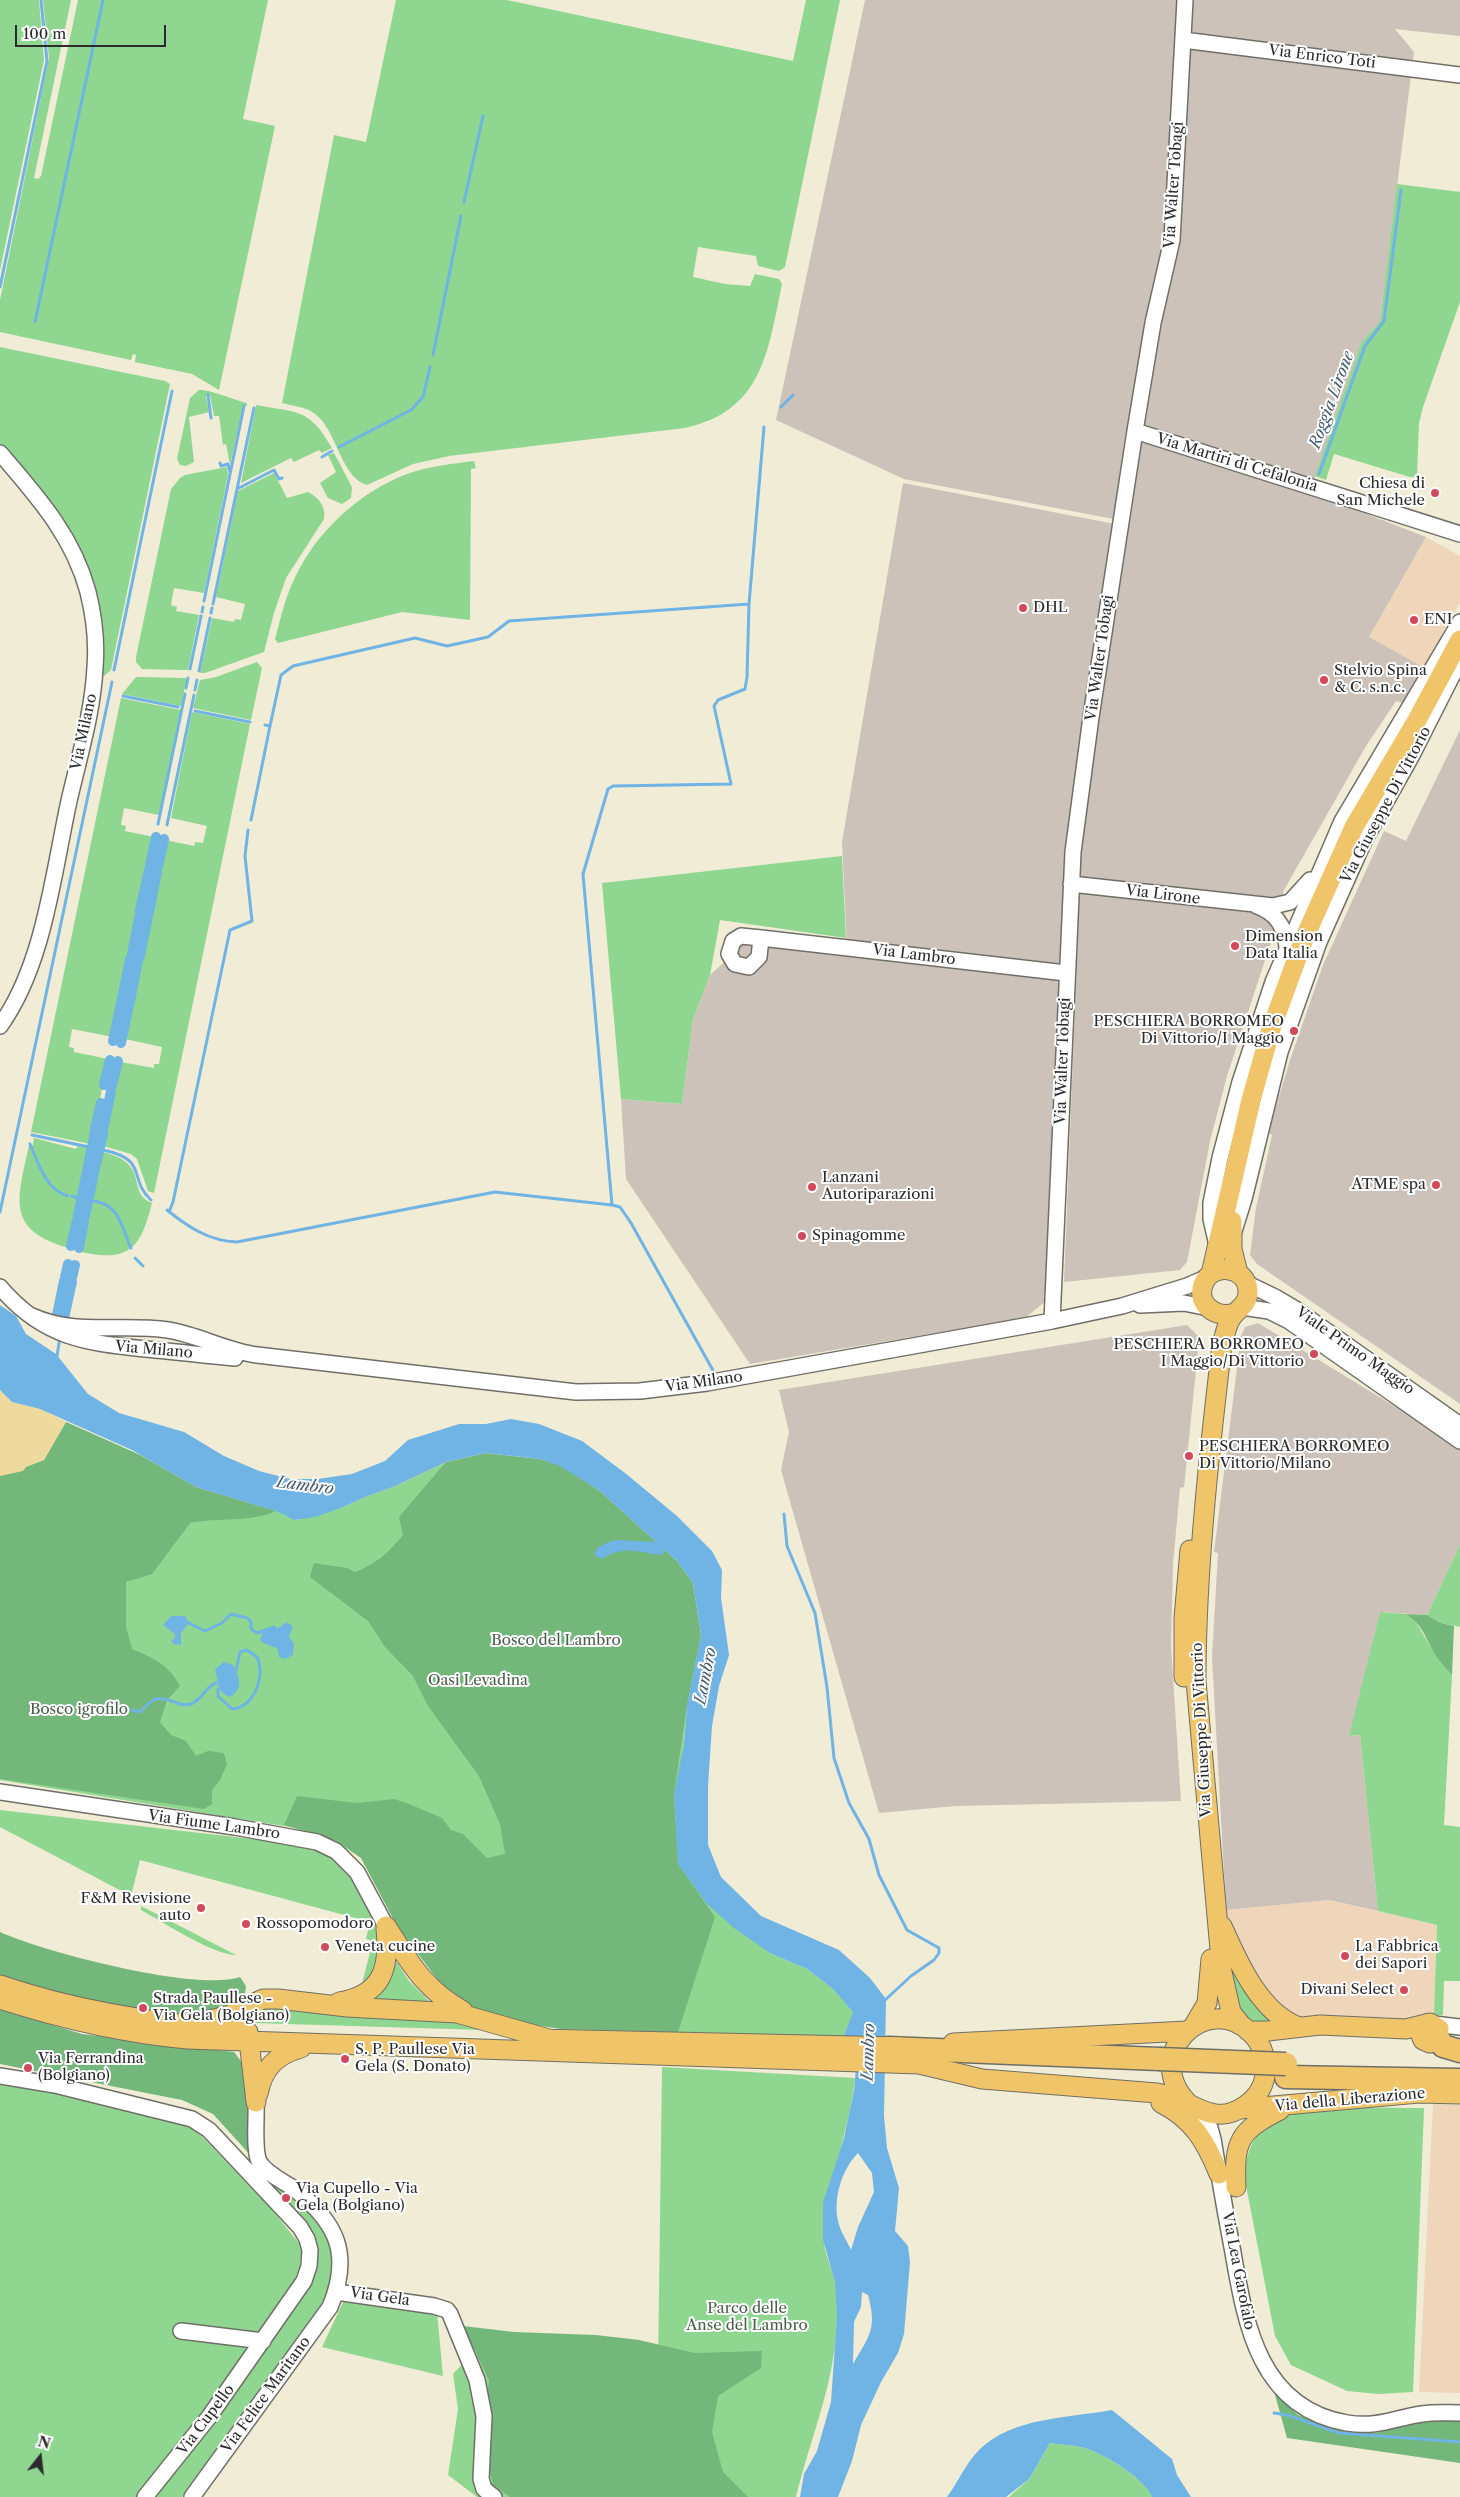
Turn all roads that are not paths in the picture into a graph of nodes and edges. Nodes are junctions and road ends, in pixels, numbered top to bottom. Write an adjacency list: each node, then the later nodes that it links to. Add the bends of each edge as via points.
1 (1185, 0): 2 (street, Via Walter Tobagi)
2 (1183, 40): 3 (street, Via Enrico Toti); 4 (street, Via Walter Tobagi, via 1172,240 1153,323)
3 (1460, 75)
4 (1135, 431): 6 (street, Via Martiri di Cefalonia); 12 (street, Via Walter Tobagi, via 1087,746)
5 (0, 453): 17 (street, Via Milano, via 50,513 70,545 88,590 96,647 92,694 37,950 18,997)
6 (1458, 534)
7 (1460, 622): 11 (street, Via Giuseppe Di Vittorio, via 1354,799)
8 (1460, 640): 10 (main road, Via Giuseppe Di Vittorio)
9 (1460, 661): 10 (main road, Via Giuseppe Di Vittorio); 18 (street, Via Giuseppe Di Vittorio, via 1417,747 1365,839 1319,942 1280,1052 1244,1199)
10 (1416, 720): 18 (main road, Via Giuseppe Di Vittorio, via 1347,839 1304,939 1271,1029 1232,1178)
11 (1324, 858): 13 (street, Via Lirone, via 1304,889 1290,902); 15 (street, Via Giuseppe Di Vittorio)
12 (1071, 884): 13 (street, Via Lirone); 16 (street, Via Walter Tobagi)
13 (1256, 906): 15 (street, Via Lirone, via 1267,910 1280,923)
14 (761, 938): 16 (street, Via Lambro)
15 (1287, 947): 18 (street, Via Giuseppe Di Vittorio, via 1248,1056 1220,1158 1211,1203 1212,1228)
16 (1066, 973): 26 (street, Via Walter Tobagi)
17 (0, 1026)
18 (1225, 1244): 19 (main road, Via Giuseppe Di Vittorio); 20 (main road, Via Giuseppe Di Vittorio)
19 (1210, 1275): 20 (main road, via 1225,1269); 22 (street, Via Milano, via 1187,1286); 23 (main road, Via Giuseppe Di Vittorio, via 1202,1293)
20 (1242, 1278): 24 (main road, Via Giuseppe Di Vittorio, via 1248,1296); 28 (street, Viale Primo Maggio, via 1296,1310)
21 (0, 1287): 25 (street, Via Milano)
22 (1122, 1306): 23 (street, Via Milano, via 1184,1303); 26 (street, Via Milano)
23 (1210, 1309): 24 (main road, via 1223,1315); 42 (main road, Via Giuseppe Di Vittorio, via 1212,1344 1183,1639 1189,1740 1211,1958 1207,2002)
24 (1239, 1310): 29 (street, Viale Primo Maggio, via 1269,1311 1289,1321); 31 (main road, Via Giuseppe Di Vittorio, via 1228,1323 1222,1345 1196,1634 1196,1681)
25 (32, 1316): 27 (street, Via Milano, via 80,1328 172,1330 233,1351); 27 (street, Via Milano, via 65,1336 96,1344 236,1359)
26 (1052, 1321): 27 (street, Via Milano, via 707,1383 640,1391 576,1392)
27 (282, 1358)
28 (1460, 1425)
29 (1460, 1440)
30 (0, 1792): 32 (street, Via Fiume Lambro, via 317,1842 336,1851 357,1872)
31 (1217, 1913): 39 (main road, via 1261,1999 1279,2017); 40 (main road, Via Giuseppe Di Vittorio, via 1227,1998 1232,2012)
32 (386, 1926): 36 (main road, via 387,1960 376,1984 352,2000); 37 (main road, via 424,1982 444,2000)
33 (0, 1985): 38 (main road, via 95,2012)
34 (0, 1999): 44 (main road, via 116,2030 178,2038)
35 (256, 2002): 36 (main road, via 270,1998); 38 (main road, via 230,2015); 44 (main road, via 250,2013)
36 (323, 2004): 37 (main road)
37 (473, 2016): 45 (main road)
38 (190, 2026): 44 (main road)
39 (1306, 2026): 40 (main road, via 1268,2031); 43 (main road, via 1406,2029); 52 (main road, via 1276,2045)
40 (1245, 2028): 42 (main road, via 1219,2020); 52 (main road, Via Giuseppe Di Vittorio)
41 (1460, 2028): 43 (street)
42 (1190, 2029): 49 (main road, via 1135,2035 998,2039); 60 (main road, Via Giuseppe Di Vittorio, via 1175,2047 1171,2064 1176,2088)
43 (1431, 2033): 47 (highway, via 1443,2046)
44 (248, 2037): 45 (main road); 46 (main road); 58 (main road)
45 (552, 2040): 48 (main road)
46 (314, 2045): 48 (main road); 58 (main road, via 281,2054 274,2060 260,2082)
47 (1460, 2051)
48 (848, 2054): 49 (main road)
49 (888, 2056): 50 (main road); 51 (highway)
50 (919, 2064): 51 (highway); 56 (main road, via 982,2079)
51 (1158, 2065): 52 (highway)
52 (1279, 2067): 53 (highway); 55 (highway); 61 (main road, via 1264,2078 1261,2088)
53 (1460, 2067)
54 (0, 2076): 66 (street, Via Cupello, via 55,2085 192,2119 209,2130 300,2226 307,2239 310,2257 304,2281)
55 (1460, 2080)
56 (1082, 2086): 60 (main road, Via della Liberazione, via 1157,2093); 62 (main road, via 1138,2095 1176,2111 1205,2140)
57 (1460, 2094): 59 (main road, Via della Liberazione, via 1419,2093)
58 (256, 2102): 64 (street, Via Gela, via 260,2163 322,2216 338,2240 341,2264)
59 (1291, 2104): 61 (main road, Via della Liberazione); 63 (main road, via 1260,2120 1241,2139 1235,2159)
60 (1195, 2108): 61 (main road, Via della Liberazione, via 1223,2114); 62 (street, Via Lea Garofalo, via 1210,2128)
61 (1240, 2109)
62 (1219, 2174): 67 (street, Via Lea Garofalo, via 1250,2333 1267,2370 1283,2390 1306,2408 1348,2423 1376,2424 1421,2414)
63 (1236, 2187)
64 (336, 2292): 69 (street, Via Felice Maritano, via 330,2307); 70 (street, Via Gela, via 447,2310 477,2380 484,2416 481,2479 484,2489)
65 (182, 2331): 66 (street)
66 (263, 2341): 68 (street, Via Cupello, via 209,2417)
67 (1460, 2413)
68 (145, 2497)
69 (192, 2497)
70 (494, 2497)

